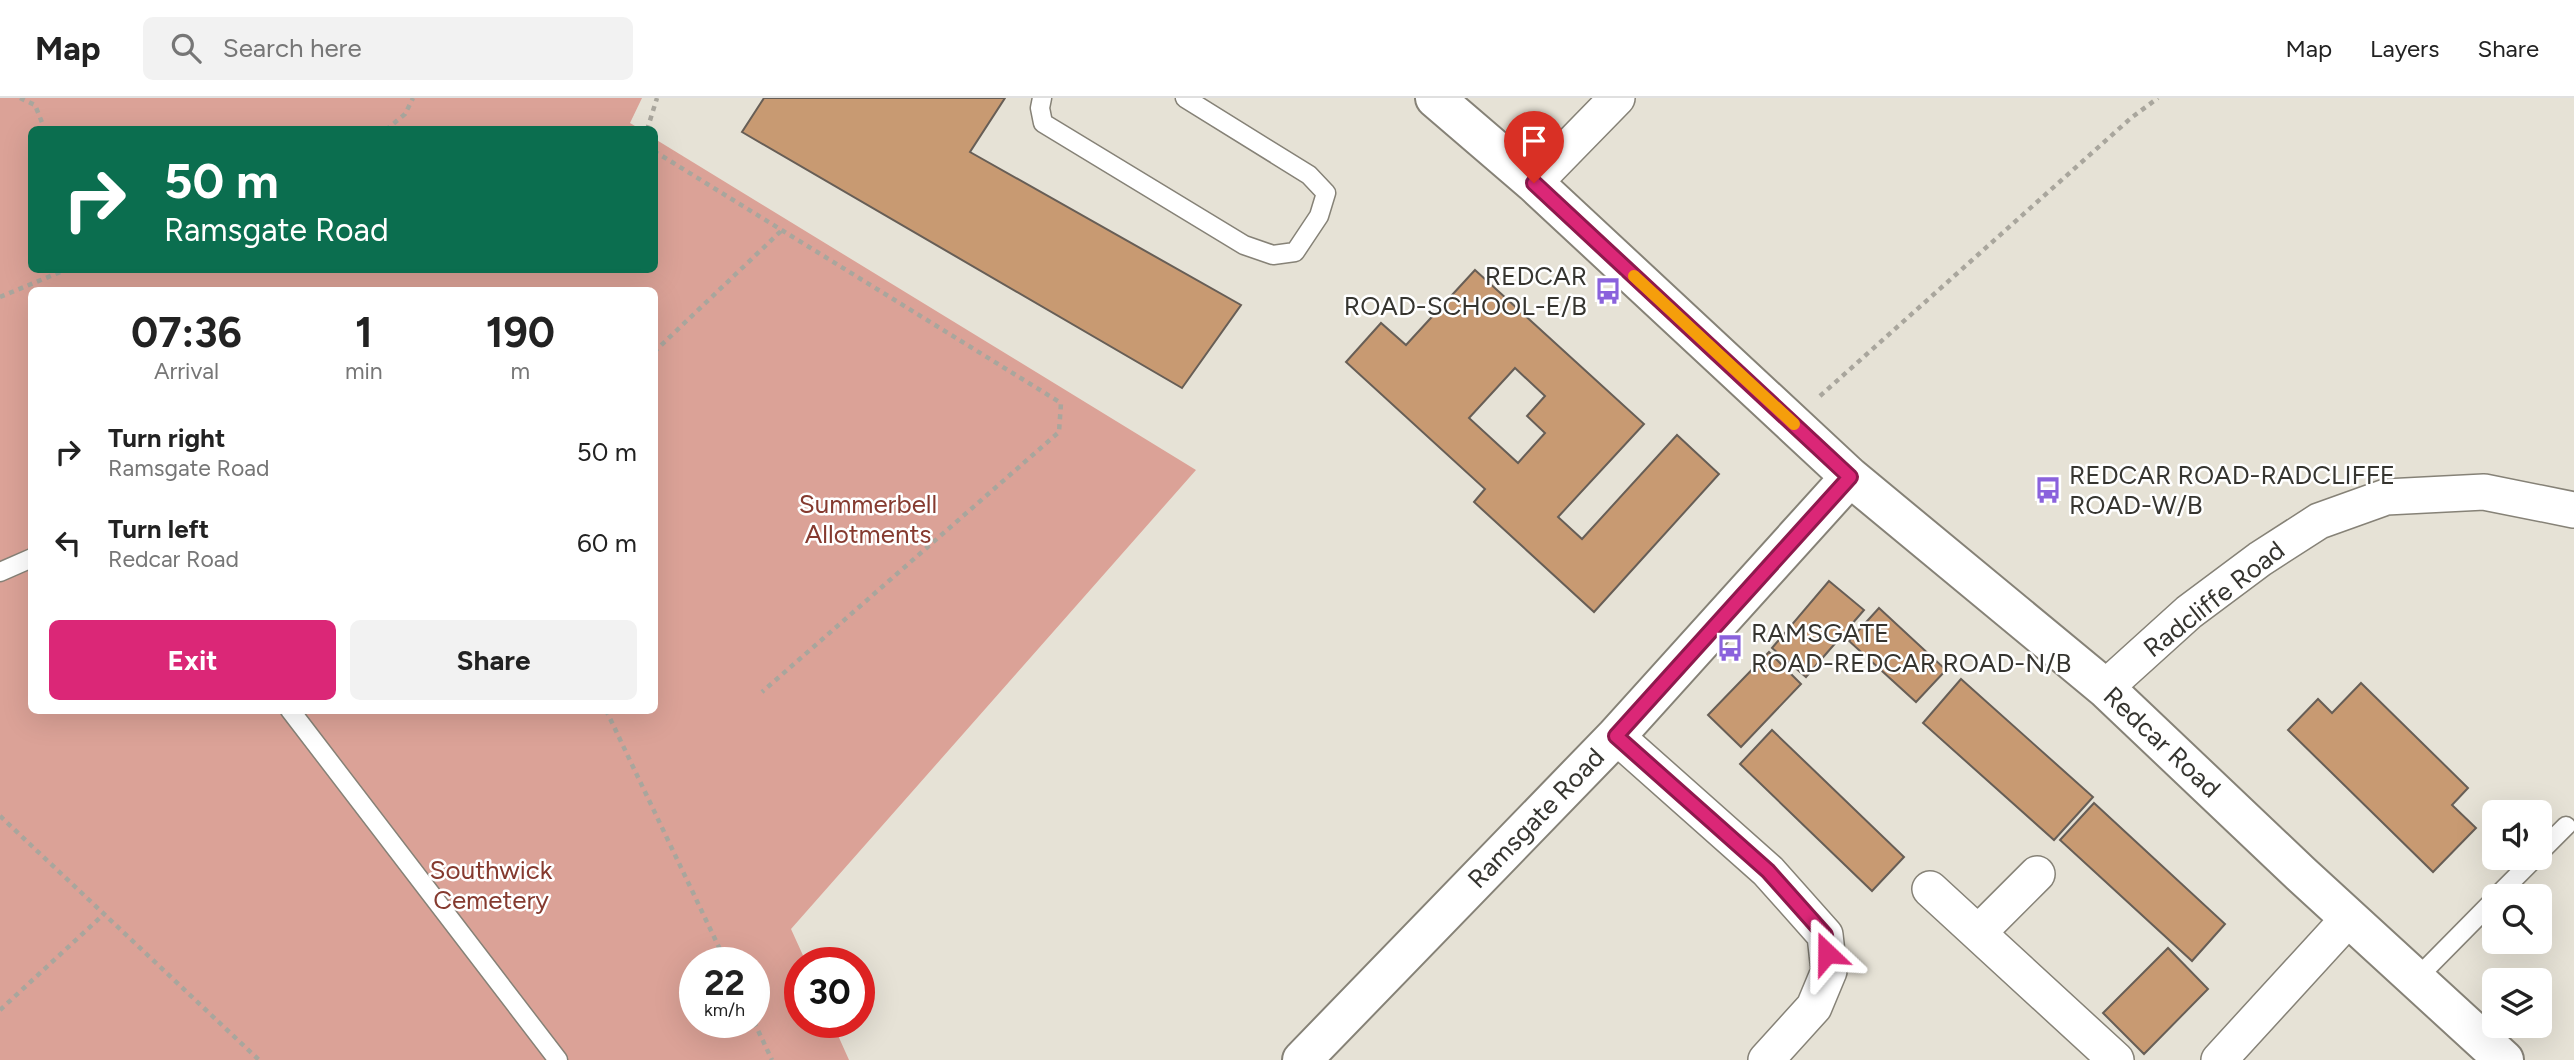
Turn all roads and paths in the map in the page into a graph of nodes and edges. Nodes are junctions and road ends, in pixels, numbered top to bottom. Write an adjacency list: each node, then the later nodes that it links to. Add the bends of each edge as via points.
1 (20, 98): 9 (path, via 35,105)
2 (413, 98): 10 (path, via 405,114)
3 (657, 98): 11 (path)
4 (1042, 98): 5 (lane, via 1043,123 1244,245 1273,255 1295,252 1319,216 1326,193 1308,175)
5 (1185, 98)
6 (1435, 98): 13 (street, Redcar Road)
7 (1617, 98): 13 (street)
8 (2158, 98): 18 (path)
9 (43, 126)
10 (391, 126)
11 (648, 126)
12 (658, 154): 14 (path)
13 (1534, 183): 18 (street, Redcar Road)
14 (781, 231): 17 (path); 24 (path, via 1061,402 1059,432)
15 (58, 273): 16 (path)
16 (0, 297)
17 (658, 348)
18 (1792, 422): 19 (street, Redcar Road)
19 (1850, 477): 23 (street, Redcar Road); 27 (street, Ramsgate Road)
20 (2574, 510): 23 (street, Radcliffe Road, via 2484,492 2386,497 2319,521 2189,612)
21 (28, 560): 22 (lane)
22 (0, 572)
23 (2105, 688): 37 (street, Redcar Road)
24 (762, 692)
25 (293, 714): 44 (lane)
26 (608, 714): 39 (path)
27 (1616, 736): 46 (street, Ramsgate Road); 47 (street, via 1768,871 1825,935 1829,971 1814,1007)
28 (0, 816): 36 (path)
29 (2566, 826): 30 (lane)
30 (2552, 840)
31 (2523, 870): 33 (lane)
32 (2037, 874): 38 (street)
33 (2510, 884)
34 (1930, 889): 38 (street)
35 (2482, 912): 40 (lane)
36 (104, 914): 41 (path); 43 (path)
37 (2349, 918): 40 (street, Redcar Road); 49 (street)
38 (1978, 933): 48 (street)
39 (719, 947)
40 (2416, 979): 50 (street, Redcar Road)
41 (0, 1010)
42 (762, 1038): 45 (path)
43 (259, 1060)
44 (558, 1060)
45 (772, 1060)
46 (1302, 1060)
47 (1766, 1060)
48 (2116, 1060)
49 (2219, 1060)
50 (2504, 1060)

